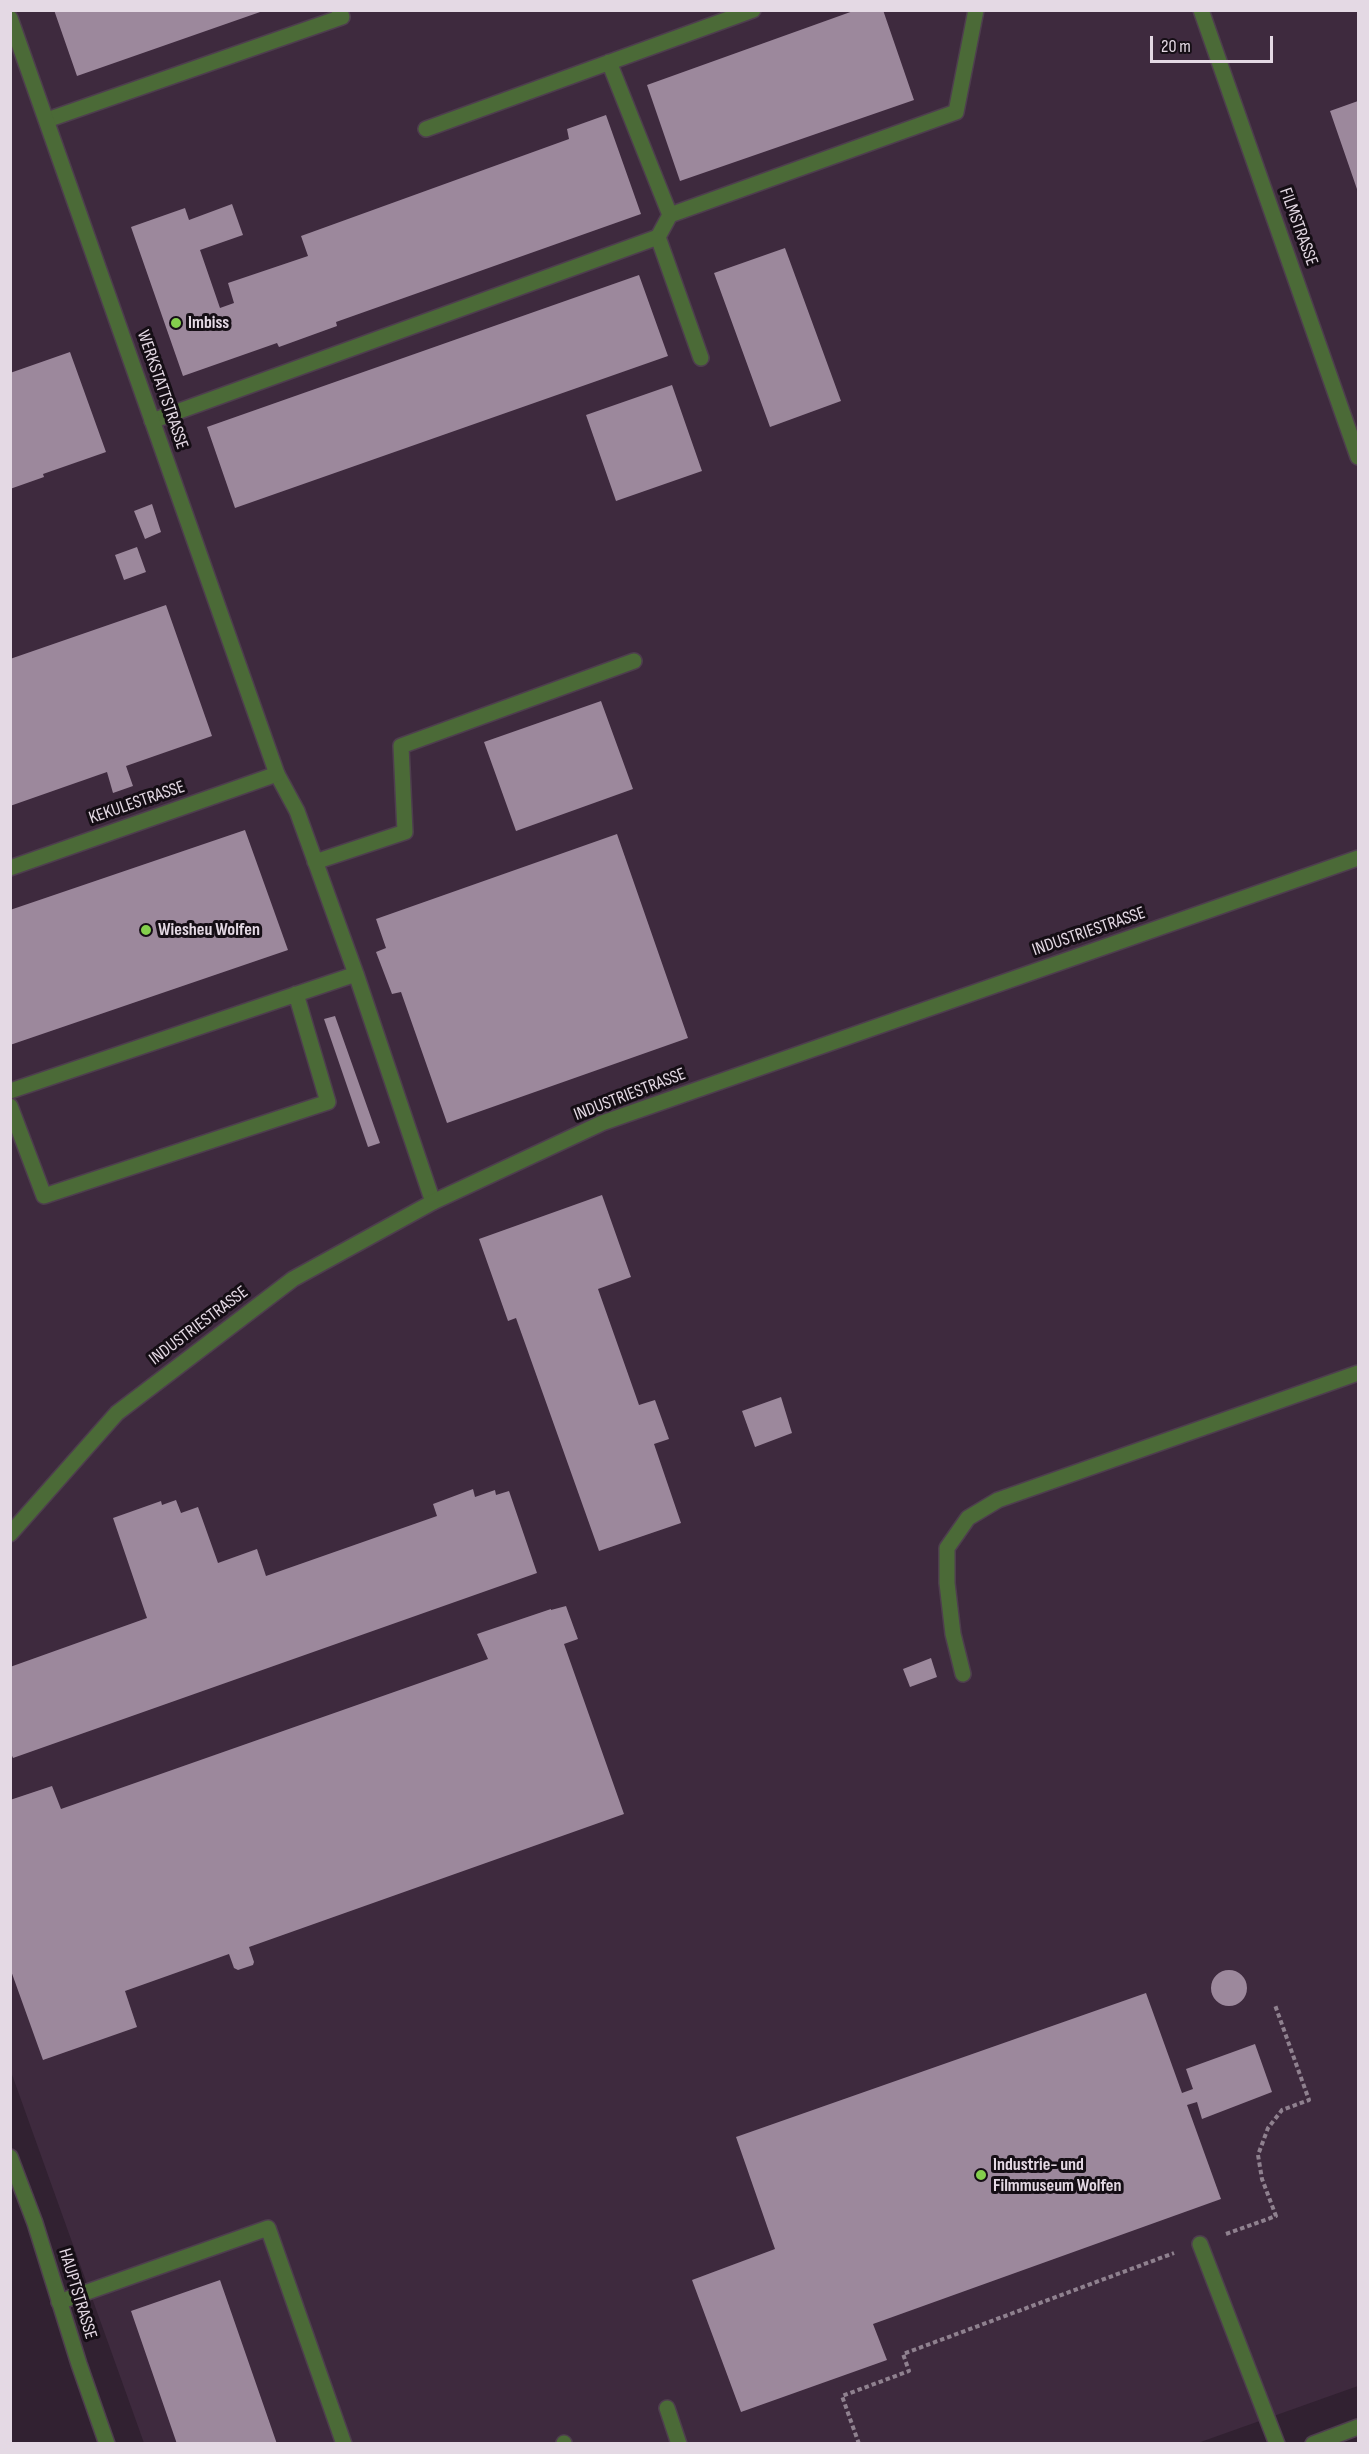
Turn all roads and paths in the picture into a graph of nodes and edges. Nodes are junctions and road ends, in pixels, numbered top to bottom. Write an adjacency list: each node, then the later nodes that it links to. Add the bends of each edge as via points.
1 (339, 10): 7 (street, via 342,17)
2 (753, 10): 6 (street)
3 (976, 10): 9 (street, via 956,112)
4 (1201, 10): 13 (street, FILMSTRASSE)
5 (10, 18): 7 (street, WERKSTATTSTRASSE)
6 (609, 63): 8 (street); 9 (street)
7 (47, 120): 12 (street, WERKSTATTSTRASSE)
8 (426, 129)
9 (670, 215): 10 (street)
10 (658, 237): 11 (street); 12 (street)
11 (701, 358)
12 (152, 421): 15 (street, WERKSTATTSTRASSE)
13 (1359, 457)
14 (634, 662): 17 (street, via 401,746 405,832)
15 (277, 774): 17 (street, WERKSTATTSTRASSE, via 297,811); 18 (street, KEKULESTRASSE)
16 (1359, 858): 23 (street, INDUSTRIESTRASSE, via 602,1123)
17 (315, 862): 19 (street, WERKSTATTSTRASSE)
18 (10, 868)
19 (356, 974): 20 (street); 23 (street, WERKSTATTSTRASSE)
20 (296, 994): 21 (street); 22 (street, via 328,1102 44,1196)
21 (10, 1091)
22 (10, 1106)
23 (433, 1202): 25 (street, INDUSTRIESTRASSE, via 293,1279 117,1413)
24 (1359, 1373): 26 (street, via 998,1500 968,1518 947,1548 953,1634)
25 (10, 1534)
26 (963, 1674)
27 (1275, 2005): 29 (path, via 1309,2100 1282,2110 1268,2127 1258,2155 1276,2216)
28 (10, 2157): 30 (street, HAUPTSTRASSE)
29 (1200, 2244): 36 (path, via 903,2354 909,2371 842,2396); 37 (street)
30 (59, 2302): 33 (street, HAUPTSTRASSE); 34 (street, via 268,2228)
31 (667, 2408): 35 (street)
32 (1359, 2427): 38 (street)
33 (107, 2444)
34 (344, 2444)
35 (679, 2444)
36 (859, 2444)
37 (1276, 2444)
38 (1313, 2444)

